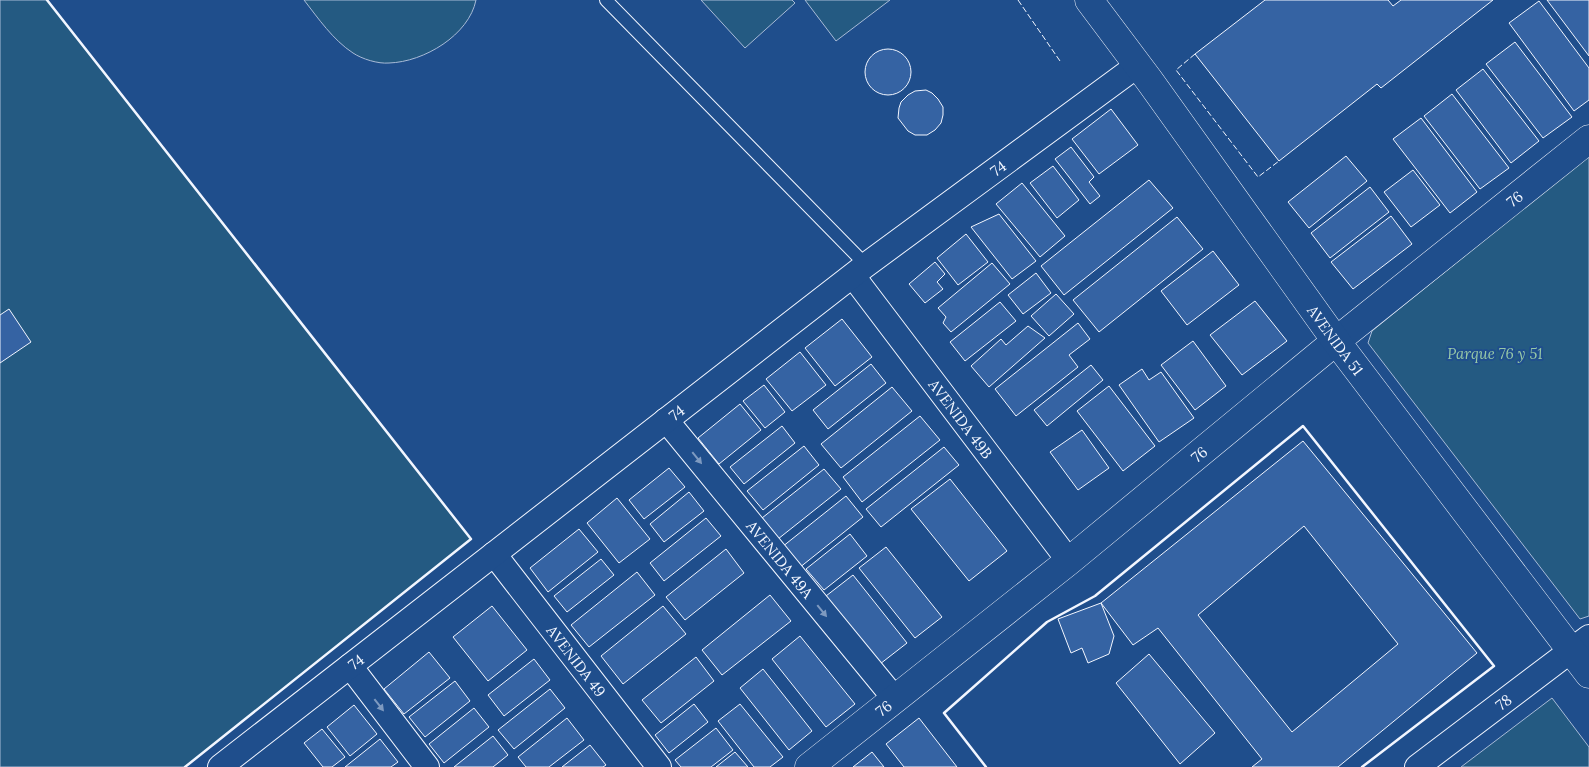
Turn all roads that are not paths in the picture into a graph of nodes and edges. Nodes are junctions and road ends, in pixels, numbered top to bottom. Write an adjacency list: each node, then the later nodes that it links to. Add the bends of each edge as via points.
1 (606, 0): 5 (lane)
2 (1089, 0): 3 (street, AVENIDA 51)
3 (1138, 65): 5 (street, 74); 6 (street, AVENIDA 51)
4 (1589, 139): 6 (street, 76)
5 (859, 270): 7 (street, 74); 9 (street, AVENIDA 49B)
6 (1336, 341): 9 (street, 76); 10 (street, AVENIDA 51)
7 (666, 420): 8 (street, 74); 13 (street, AVENIDA 49A, one-way to 13)
8 (494, 554): 11 (street, 74); 16 (street, AVENIDA 49)
9 (1068, 561): 13 (street, 76)
10 (1580, 643): 12 (street, AVENIDA 51); 18 (street, 78)
11 (350, 666): 14 (street, 74); 15 (street, one-way to 15)
12 (1589, 674)
13 (895, 699): 17 (street, 76)
14 (220, 767)
15 (427, 767)
16 (658, 767)
17 (809, 767)
18 (1417, 767)

